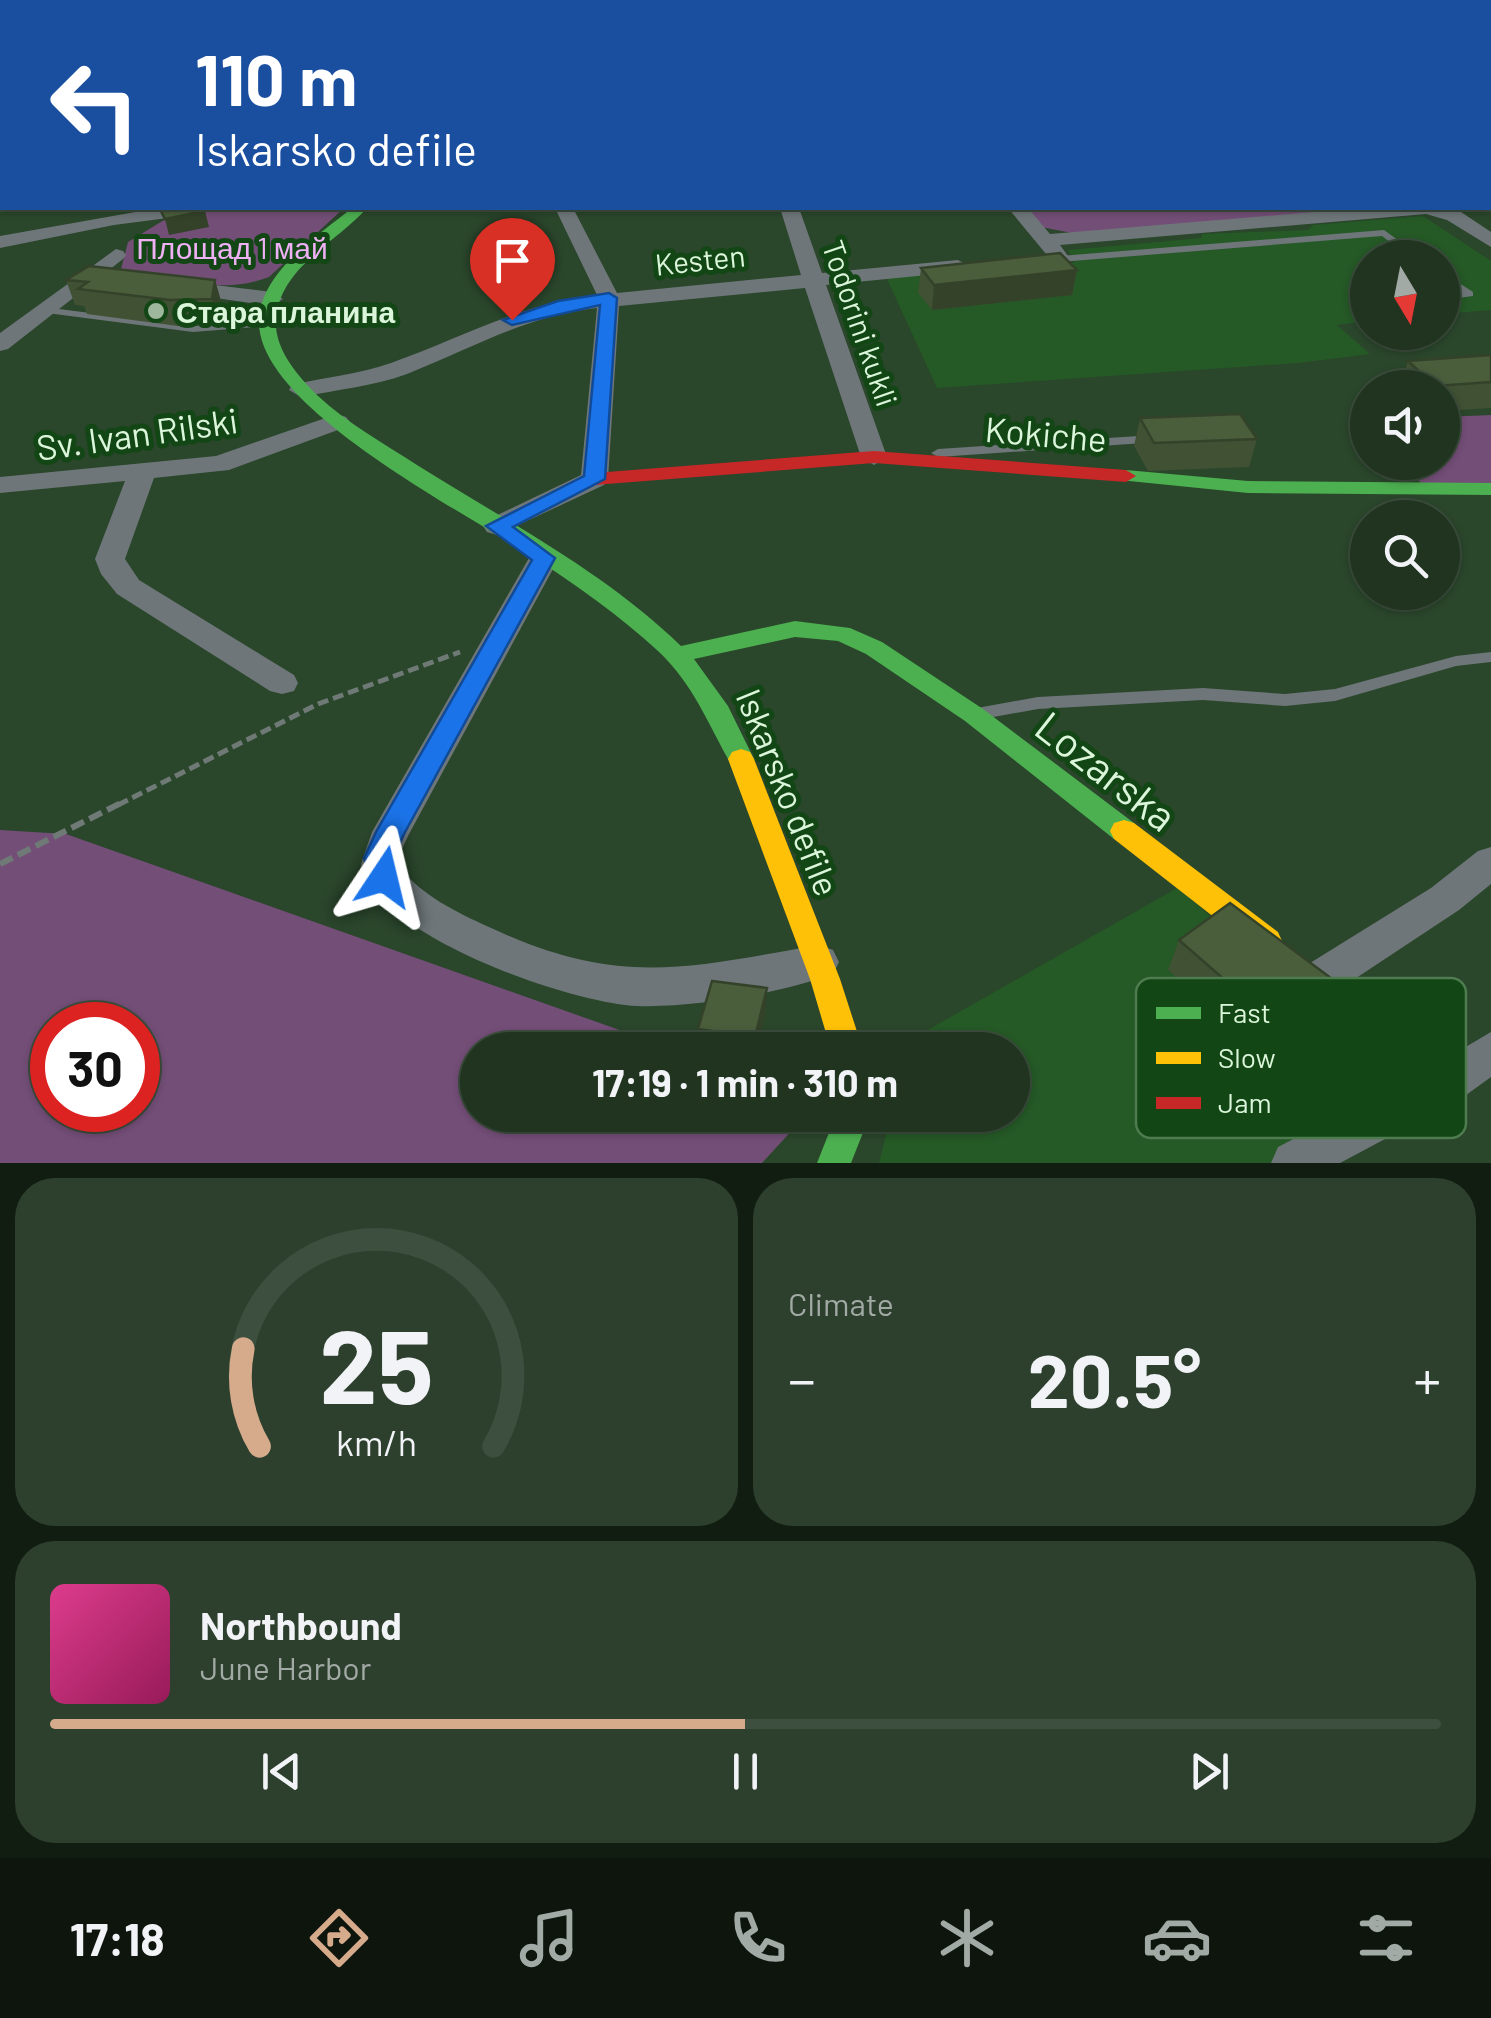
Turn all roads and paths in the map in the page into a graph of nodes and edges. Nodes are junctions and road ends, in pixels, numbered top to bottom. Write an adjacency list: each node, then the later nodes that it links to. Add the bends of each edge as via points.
1 (95, 210): 9 (street)
2 (168, 210): 9 (street)
3 (358, 210): 19 (main road)
4 (565, 210): 18 (street)
5 (791, 210): 16 (street, Todorini kukli)
6 (1020, 210): 13 (street)
7 (1407, 210): 13 (street)
8 (1432, 210): 11 (street)
9 (114, 219): 12 (street); 20 (street, via 122,233 108,278)
10 (1394, 240): 13 (lane, via 1384,232)
11 (1491, 240)
12 (0, 242)
13 (1053, 249): 14 (street)
14 (1022, 262)
15 (985, 264): 16 (street, Kesten)
16 (815, 277): 18 (street, Kesten); 26 (street, Todorini kukli)
17 (163, 285): 19 (street)
18 (609, 298): 23 (street, Kesten, via 535,312 395,370); 28 (street)
19 (272, 299): 21 (main road)
20 (43, 310): 21 (lane, via 193,329); 22 (street)
21 (268, 323): 23 (main road, Iskarsko defile, via 278,355)
22 (0, 344)
23 (301, 390): 24 (main road, Iskarsko defile)
24 (337, 422): 27 (street, Sv. Ivan Rilski, via 220,464); 31 (main road, Iskarsko defile)
25 (1175, 438): 26 (lane)
26 (874, 457): 28 (main road, Kokiche); 30 (main road, Kokiche, via 1248,486)
27 (142, 473): 29 (street, Sv. Ivan Rilski); 36 (street, via 110,560 116,574)
28 (594, 479): 31 (street)
29 (0, 486)
30 (1491, 489)
31 (497, 526): 32 (main road, Iskarsko defile)
32 (544, 558): 33 (street); 34 (main road, Iskarsko defile)
33 (497, 638): 39 (path, via 318,704); 40 (street, via 390,832 378,858 384,877 441,924 598,984 674,986)
34 (680, 654): 37 (main road, Lozarska, via 768,633 820,630 874,648); 40 (main road, Iskarsko defile, via 726,719)
35 (1491, 657): 37 (lane, via 1335,696 1202,694 1038,703)
36 (282, 683)
37 (974, 715): 41 (main road, Lozarska)
38 (1491, 862): 41 (street, via 1445,899)
39 (0, 864)
40 (819, 962): 43 (main road, Iskarsko defile)
41 (1302, 969): 42 (main road, Lozarska)
42 (1313, 978)
43 (842, 1032)
44 (1491, 1052): 45 (street)
45 (1466, 1069)
46 (846, 1132): 48 (main road)
47 (1341, 1138): 49 (street)
48 (834, 1163)
49 (1294, 1163)

